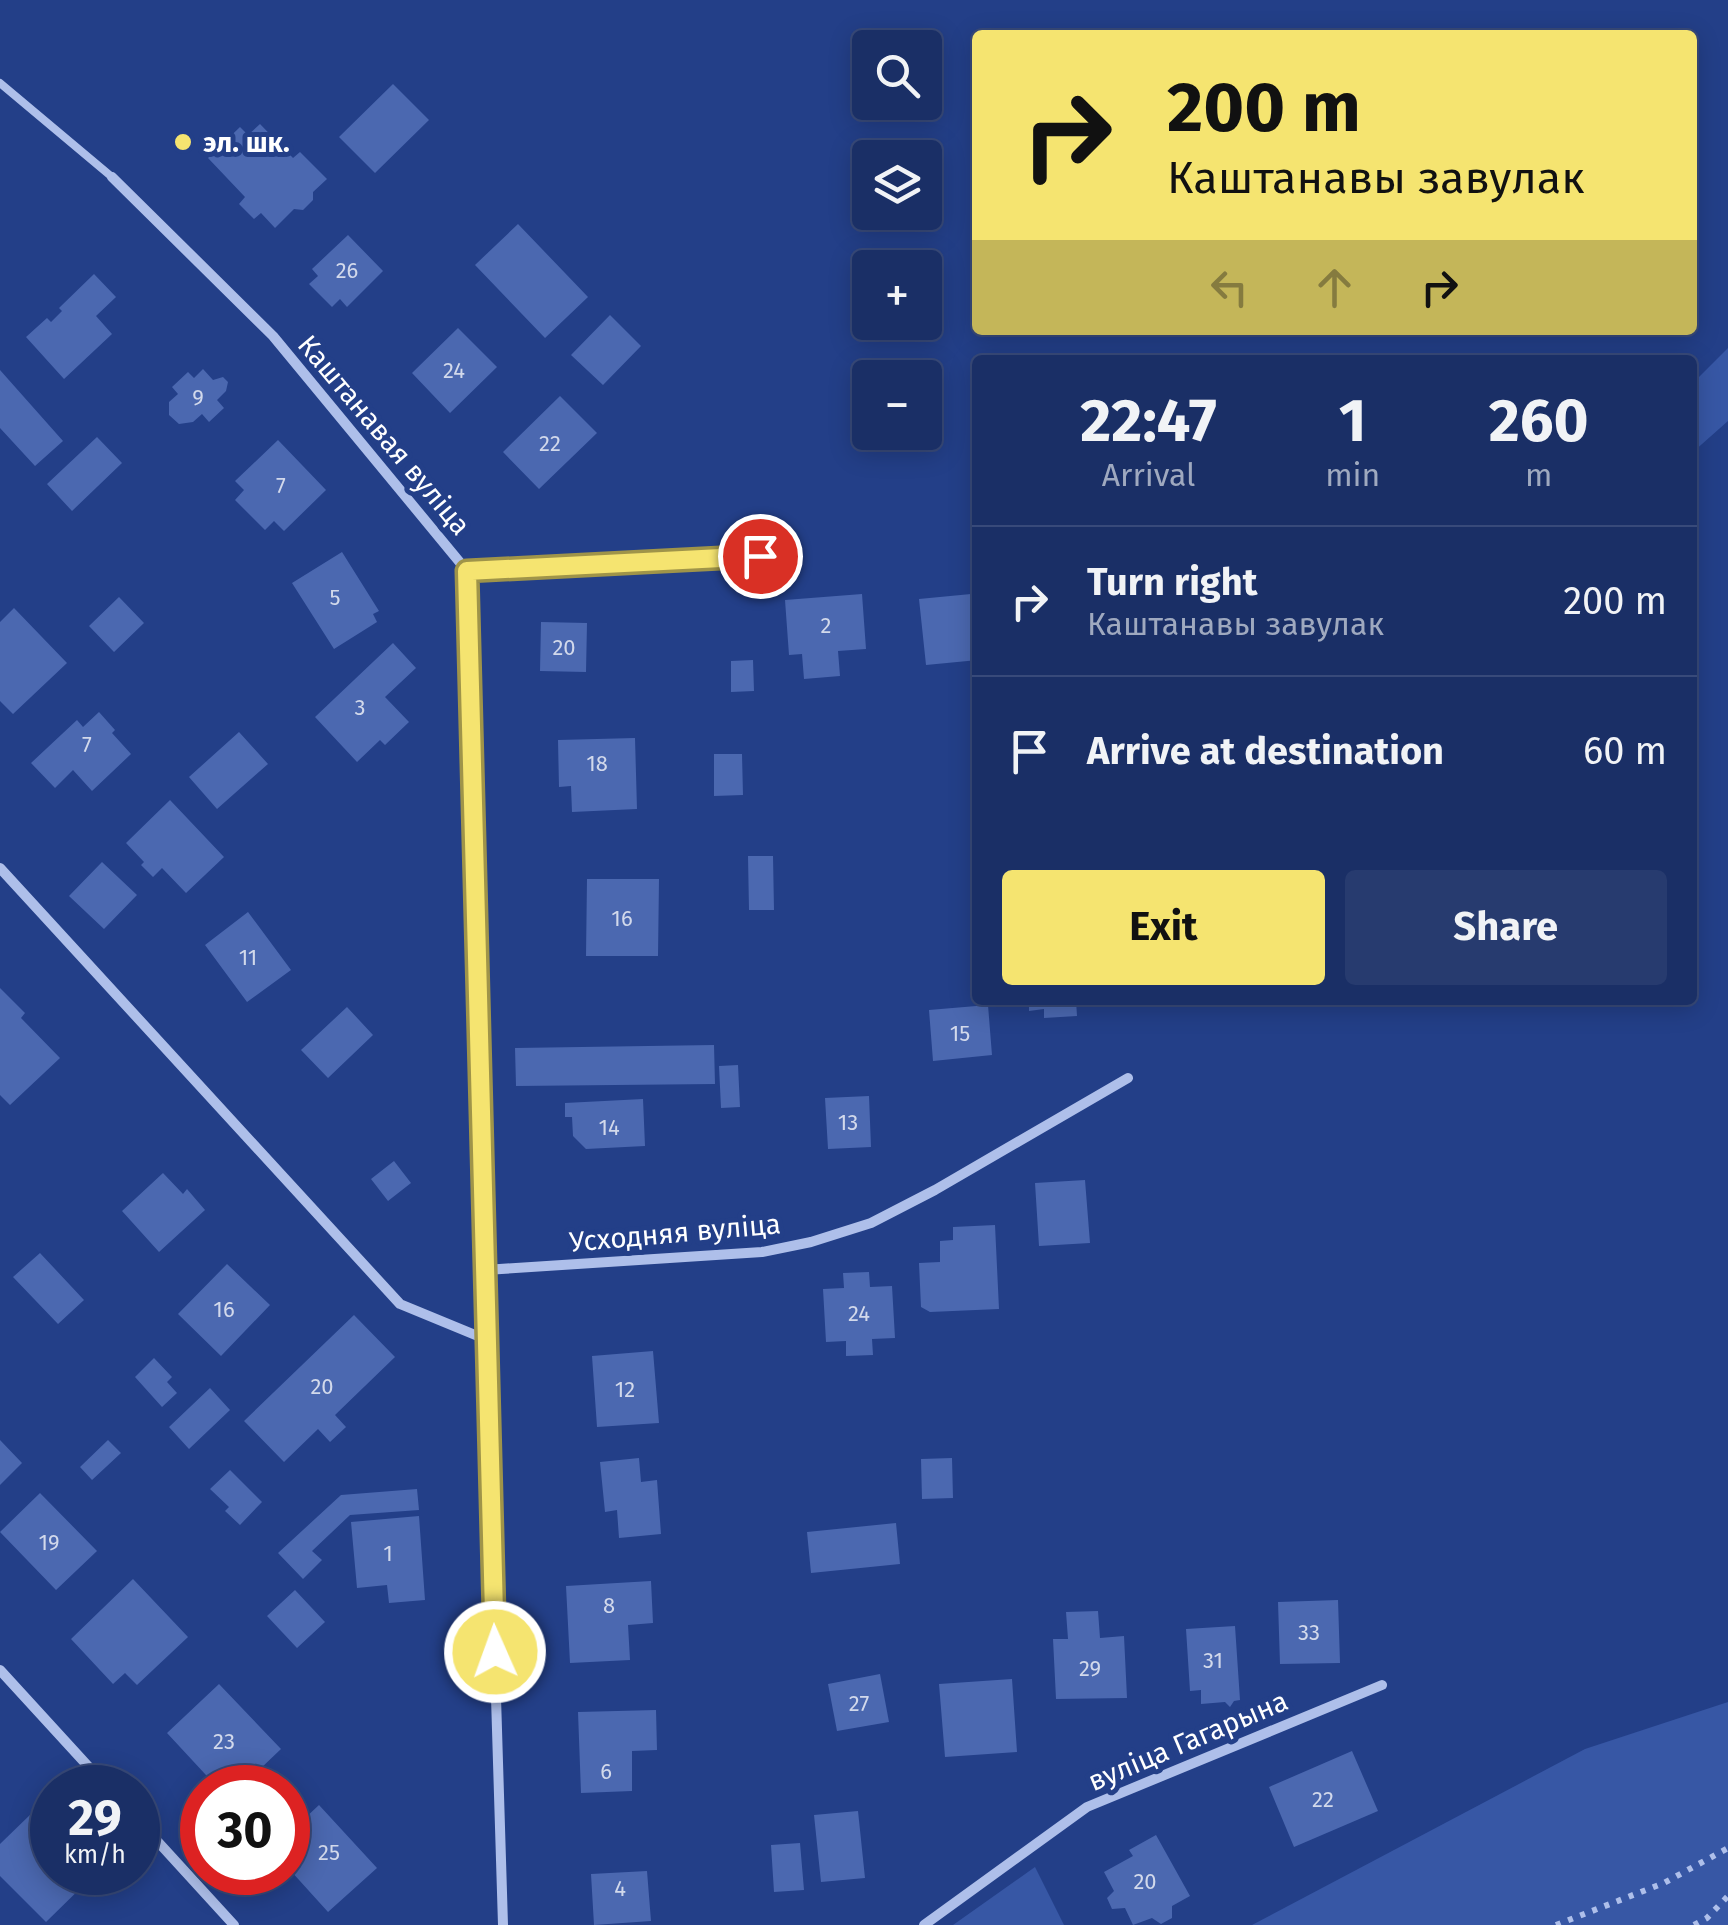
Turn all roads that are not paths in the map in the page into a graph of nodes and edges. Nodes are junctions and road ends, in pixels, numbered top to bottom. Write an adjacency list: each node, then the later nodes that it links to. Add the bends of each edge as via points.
1 (0, 83): 2 (lane)
2 (112, 176): 4 (street, Каштанавая вуліца, via 273,336)
3 (797, 554): 4 (street)
4 (467, 571): 7 (street, Каштанавая вуліца)
5 (0, 868): 8 (street, via 400,1304)
6 (1128, 1078): 7 (street, Усходняя вуліца, via 935,1190 871,1223 811,1242 762,1252)
7 (485, 1270): 8 (street, Каштанавая вуліца)
8 (484, 1339): 14 (street, Каштанавая вуліца)
9 (0, 1670): 11 (street)
10 (1382, 1685): 15 (street, вуліца Гагарына, via 1087,1807)
11 (87, 1765)
12 (160, 1844): 13 (street)
13 (234, 1925)
14 (504, 1925)
15 (924, 1925)

